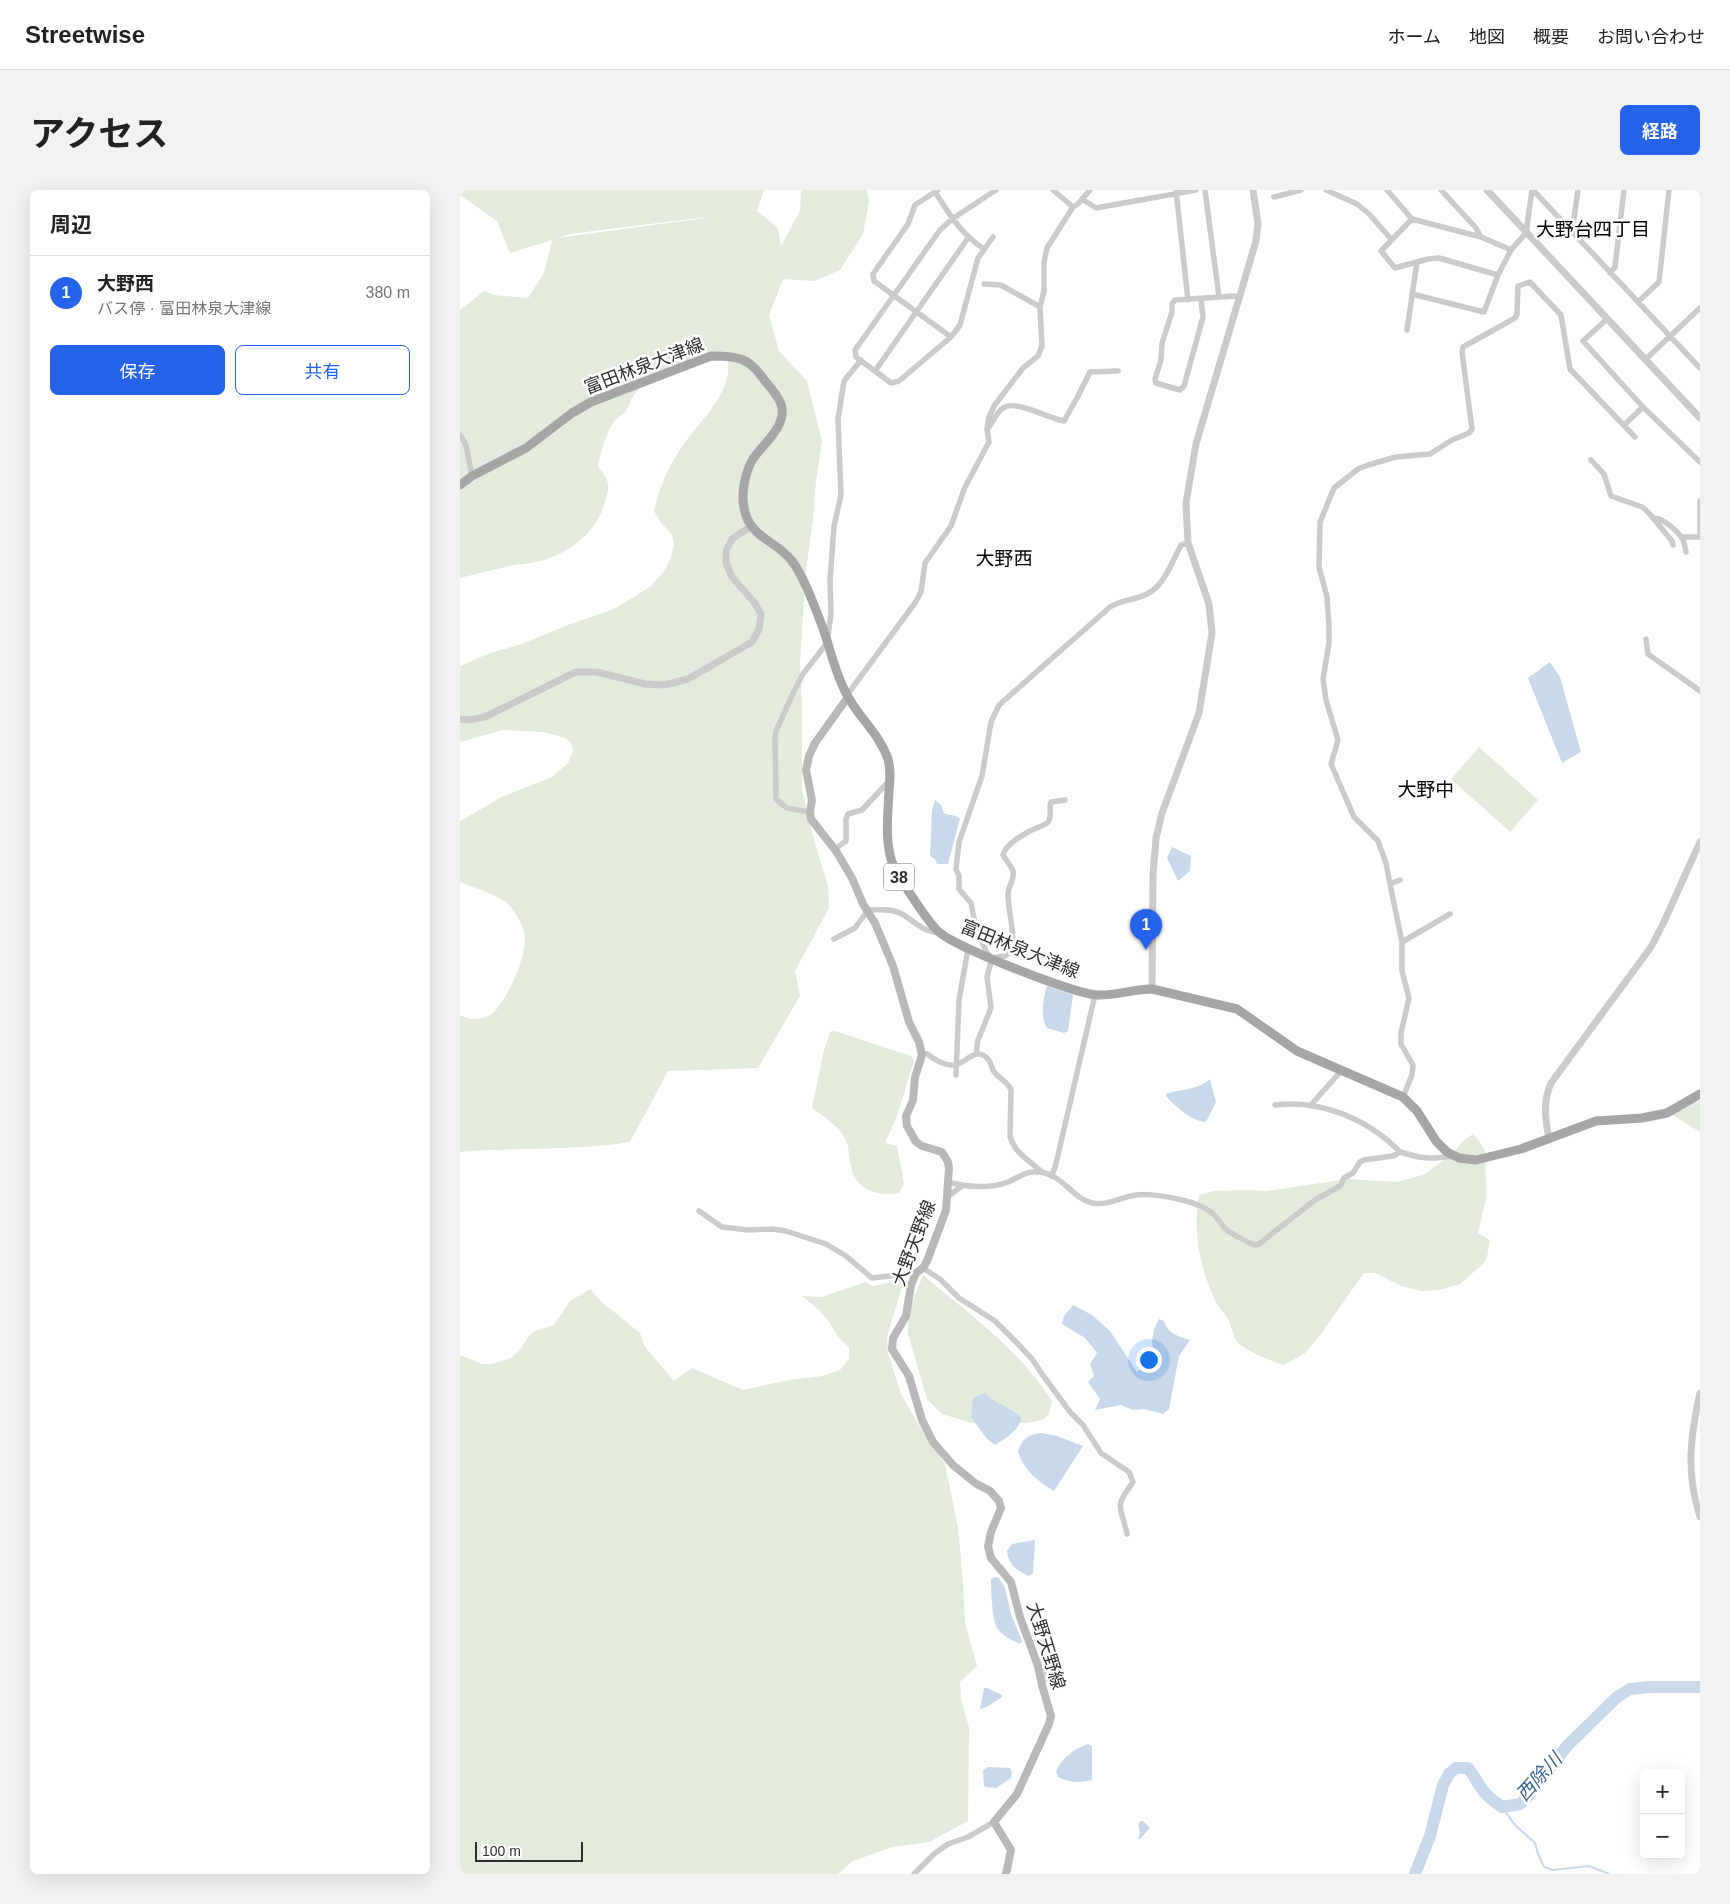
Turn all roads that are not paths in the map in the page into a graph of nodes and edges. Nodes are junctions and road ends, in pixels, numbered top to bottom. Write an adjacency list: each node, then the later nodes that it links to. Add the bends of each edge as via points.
1 (996, 190): 21 (street)
2 (1053, 190): 20 (street)
3 (1090, 190): 19 (street)
4 (1196, 190): 17 (street)
5 (1205, 190): 37 (street)
6 (1253, 190): 38 (street, via 1258,224 1256,241)
7 (1302, 190): 18 (street)
8 (1326, 190): 28 (street, via 1357,204)
9 (1387, 190): 22 (street)
10 (1441, 190): 26 (street)
11 (1487, 190): 24 (street)
12 (1532, 190): 23 (street); 24 (street)
13 (1578, 190): 23 (street)
14 (1624, 190): 32 (street, via 1615,267)
15 (1670, 190): 41 (street, via 1659,282)
16 (937, 191): 21 (street); 36 (street, via 915,205 908,224 873,274 874,281)
17 (1176, 192): 19 (street, via 1096,208); 40 (street)
18 (1274, 197)
19 (1082, 199): 20 (street)
20 (1073, 207): 42 (street, via 1047,248)
21 (952, 219): 27 (street); 36 (street, via 940,230)
22 (1412, 219): 26 (street); 28 (street)
23 (1572, 232): 32 (street)
24 (1526, 233): 30 (street); 45 (street)
25 (993, 237): 29 (street)
26 (1481, 237): 30 (street)
27 (968, 238): 29 (street); 44 (street)
28 (1392, 240): 31 (street, via 1381,251 1396,268)
29 (984, 249): 48 (street, via 978,258 960,325)
30 (1511, 250): 33 (street)
31 (1417, 262): 33 (street, via 1439,258); 35 (street)
32 (1610, 273): 41 (street)
33 (1498, 275): 35 (street, via 1484,312)
34 (984, 284): 42 (street, via 1001,285)
35 (1412, 294): 46 (street)
36 (894, 295): 44 (street); 50 (street, via 855,350)
37 (1219, 297): 38 (street); 39 (street)
38 (1240, 298): 68 (street, via 1196,444 1186,503)
39 (1201, 299): 40 (street); 40 (street, via 1203,318 1184,386 1180,390 1156,383 1155,378 1172,304 1175,300)
40 (1188, 300)
41 (1638, 302): 47 (street)
42 (1040, 307): 57 (street, via 1042,346 1038,356 1023,368 994,406 988,417)
43 (1700, 308): 47 (street)
44 (917, 312): 48 (street); 52 (street)
45 (1608, 319): 49 (street); 54 (street, via 1583,341)
46 (1407, 330)
47 (1670, 336): 49 (street); 51 (street)
48 (951, 337): 52 (street, via 900,381 891,383)
49 (1646, 359): 55 (street)
50 (860, 360): 52 (street); 72 (street, via 844,381 838,419 841,495 834,526)
51 (1700, 368)
52 (875, 371)
53 (1118, 371): 57 (street, via 1090,372 1064,421 1009,405 1002,408)
54 (1643, 407): 56 (street); 61 (street)
55 (1700, 418)
56 (1624, 425): 59 (street); 82 (street, via 1570,369 1561,315 1530,282 1520,284 1515,318 1464,347 1462,352 1472,429 1469,433 1430,454 1396,457 1358,469 1334,488 1320,522 1319,567 1327,597 1330,643 1323,679 1338,740 1331,764 1354,817 1378,841)
57 (987, 429): 74 (street, via 989,442 965,488 951,526 925,563 921,592)
58 (460, 435): 62 (street, via 466,445)
59 (1635, 437)
60 (1591, 460): 65 (street, via 1604,474 1611,496 1642,507)
61 (1700, 462)
62 (472, 476): 63 (main road, 富田林泉大津線); 66 (main road, 富田林泉大津線, via 526,448 591,402 711,356 729,356 744,359 757,368 781,403 782,416 777,429 752,461 745,479 744,507)
63 (460, 485)
64 (1700, 501): 67 (street, via 1700,537)
65 (1653, 518): 67 (street, via 1659,518); 69 (street)
66 (750, 527): 72 (main road, 富田林泉大津線 / 38, via 792,561); 75 (street, via 732,539 726,551 726,563 732,577 761,614 759,629 752,642 688,679 664,685 645,684 596,672 576,672 485,717)
67 (1682, 537): 70 (street)
68 (1188, 543): 89 (street, via 1181,545 1159,586 1147,595 1110,607 994,713 982,776 959,842 956,869 959,889 971,903 976,928); 90 (street, via 1209,604 1212,633 1199,713 1156,838)
69 (1673, 545)
70 (1686, 552)
71 (1646, 639): 73 (street, via 1648,654)
72 (827, 643): 74 (main road, 富田林泉大津線 / 38); 78 (street, via 795,689 775,739 776,799 787,808)
73 (1700, 691)
74 (848, 696): 76 (main road, 富田林泉大津線 / 38, via 879,739 889,760); 78 (main road, 大野天野線, via 809,756 806,770 812,800)
75 (460, 719)
76 (890, 780): 80 (street, via 862,810 848,814 846,841); 85 (main road, 富田林泉大津線 / 38, via 887,836 891,861)
77 (1065, 800): 89 (street, via 1051,802 1047,823 1029,831 1005,849 1003,855 1014,877 1008,891 1014,938 1012,952)
78 (810, 812): 80 (main road, 大野天野線, via 811,819)
79 (1700, 842): 101 (street, via 1651,947 1551,1082 1545,1105)
80 (835, 849): 83 (main road, 大野天野線)
81 (1400, 880): 82 (street)
82 (1390, 884): 87 (street)
83 (868, 910): 85 (street, via 898,912 928,931); 86 (street, via 856,928); 106 (main road, 大野天野線, via 888,952 909,1022 922,1049 906,1126 916,1142 946,1156)
84 (1450, 914): 87 (street)
85 (939, 933): 88 (main road, 富田林泉大津線 / 38)
86 (834, 939)
87 (1402, 942): 98 (street, via 1402,971 1410,998 1401,1044 1413,1065)
88 (968, 949): 89 (main road, 富田林泉大津線 / 38); 94 (street, via 959,1000)
89 (992, 958): 91 (main road, 富田林泉大津線 / 38); 93 (street, via 987,977 991,1008)
90 (1152, 989): 91 (main road, 富田林泉大津線 / 38); 95 (main road, 富田林泉大津線 / 38, via 1237,1009 1297,1051)
91 (1095, 995): 105 (street, via 1056,1168)
92 (927, 1054): 94 (street, via 947,1065)
93 (976, 1054): 94 (street); 104 (street, via 987,1058 993,1071 1009,1085 1012,1144)
94 (956, 1065): 96 (street)
95 (1342, 1070): 98 (main road, 富田林泉大津線 / 38); 100 (street)
96 (956, 1075)
97 (1700, 1094): 101 (main road, via 1667,1113 1596,1121)
98 (1403, 1097): 103 (main road, 富田林泉大津線 / 38, via 1417,1111 1436,1141)
99 (1275, 1105): 100 (street, via 1293,1103)
100 (1310, 1106): 102 (street, via 1334,1110 1372,1128)
101 (1550, 1138): 103 (main road, via 1476,1160)
102 (1400, 1152): 103 (street, via 1435,1159); 105 (street, via 1360,1162 1340,1186 1315,1200 1256,1245 1227,1231 1213,1214 1187,1201 1134,1195 1106,1203 1092,1203)
103 (1453, 1155)
104 (1042, 1172): 105 (street); 107 (street, via 1023,1173 997,1185)
105 (1051, 1176)
106 (948, 1182): 107 (street); 108 (main road, 大野天野線)
107 (962, 1186): 108 (street)
108 (947, 1198): 110 (main road, 大野天野線, via 946,1210 927,1261)
109 (699, 1211): 110 (street, via 722,1227 786,1231 826,1244 872,1278)
110 (919, 1271): 113 (street, via 941,1280 959,1298 995,1321 1018,1343 1070,1412 1083,1424 1101,1453 1129,1472 1133,1482 1123,1495 1120,1507); 114 (main road, 大野天野線, via 892,1349 909,1376 922,1420 933,1442 953,1465 975,1484 990,1490 999,1501 1001,1508 988,1546 991,1558 1011,1582 1051,1716 1017,1794)
111 (1700, 1393): 112 (street, via 1690,1448 1690,1475)
112 (1700, 1517)
113 (1127, 1534)
114 (994, 1822): 115 (street, via 948,1844); 116 (main road, via 1011,1850)
115 (914, 1874)
116 (1006, 1874)

